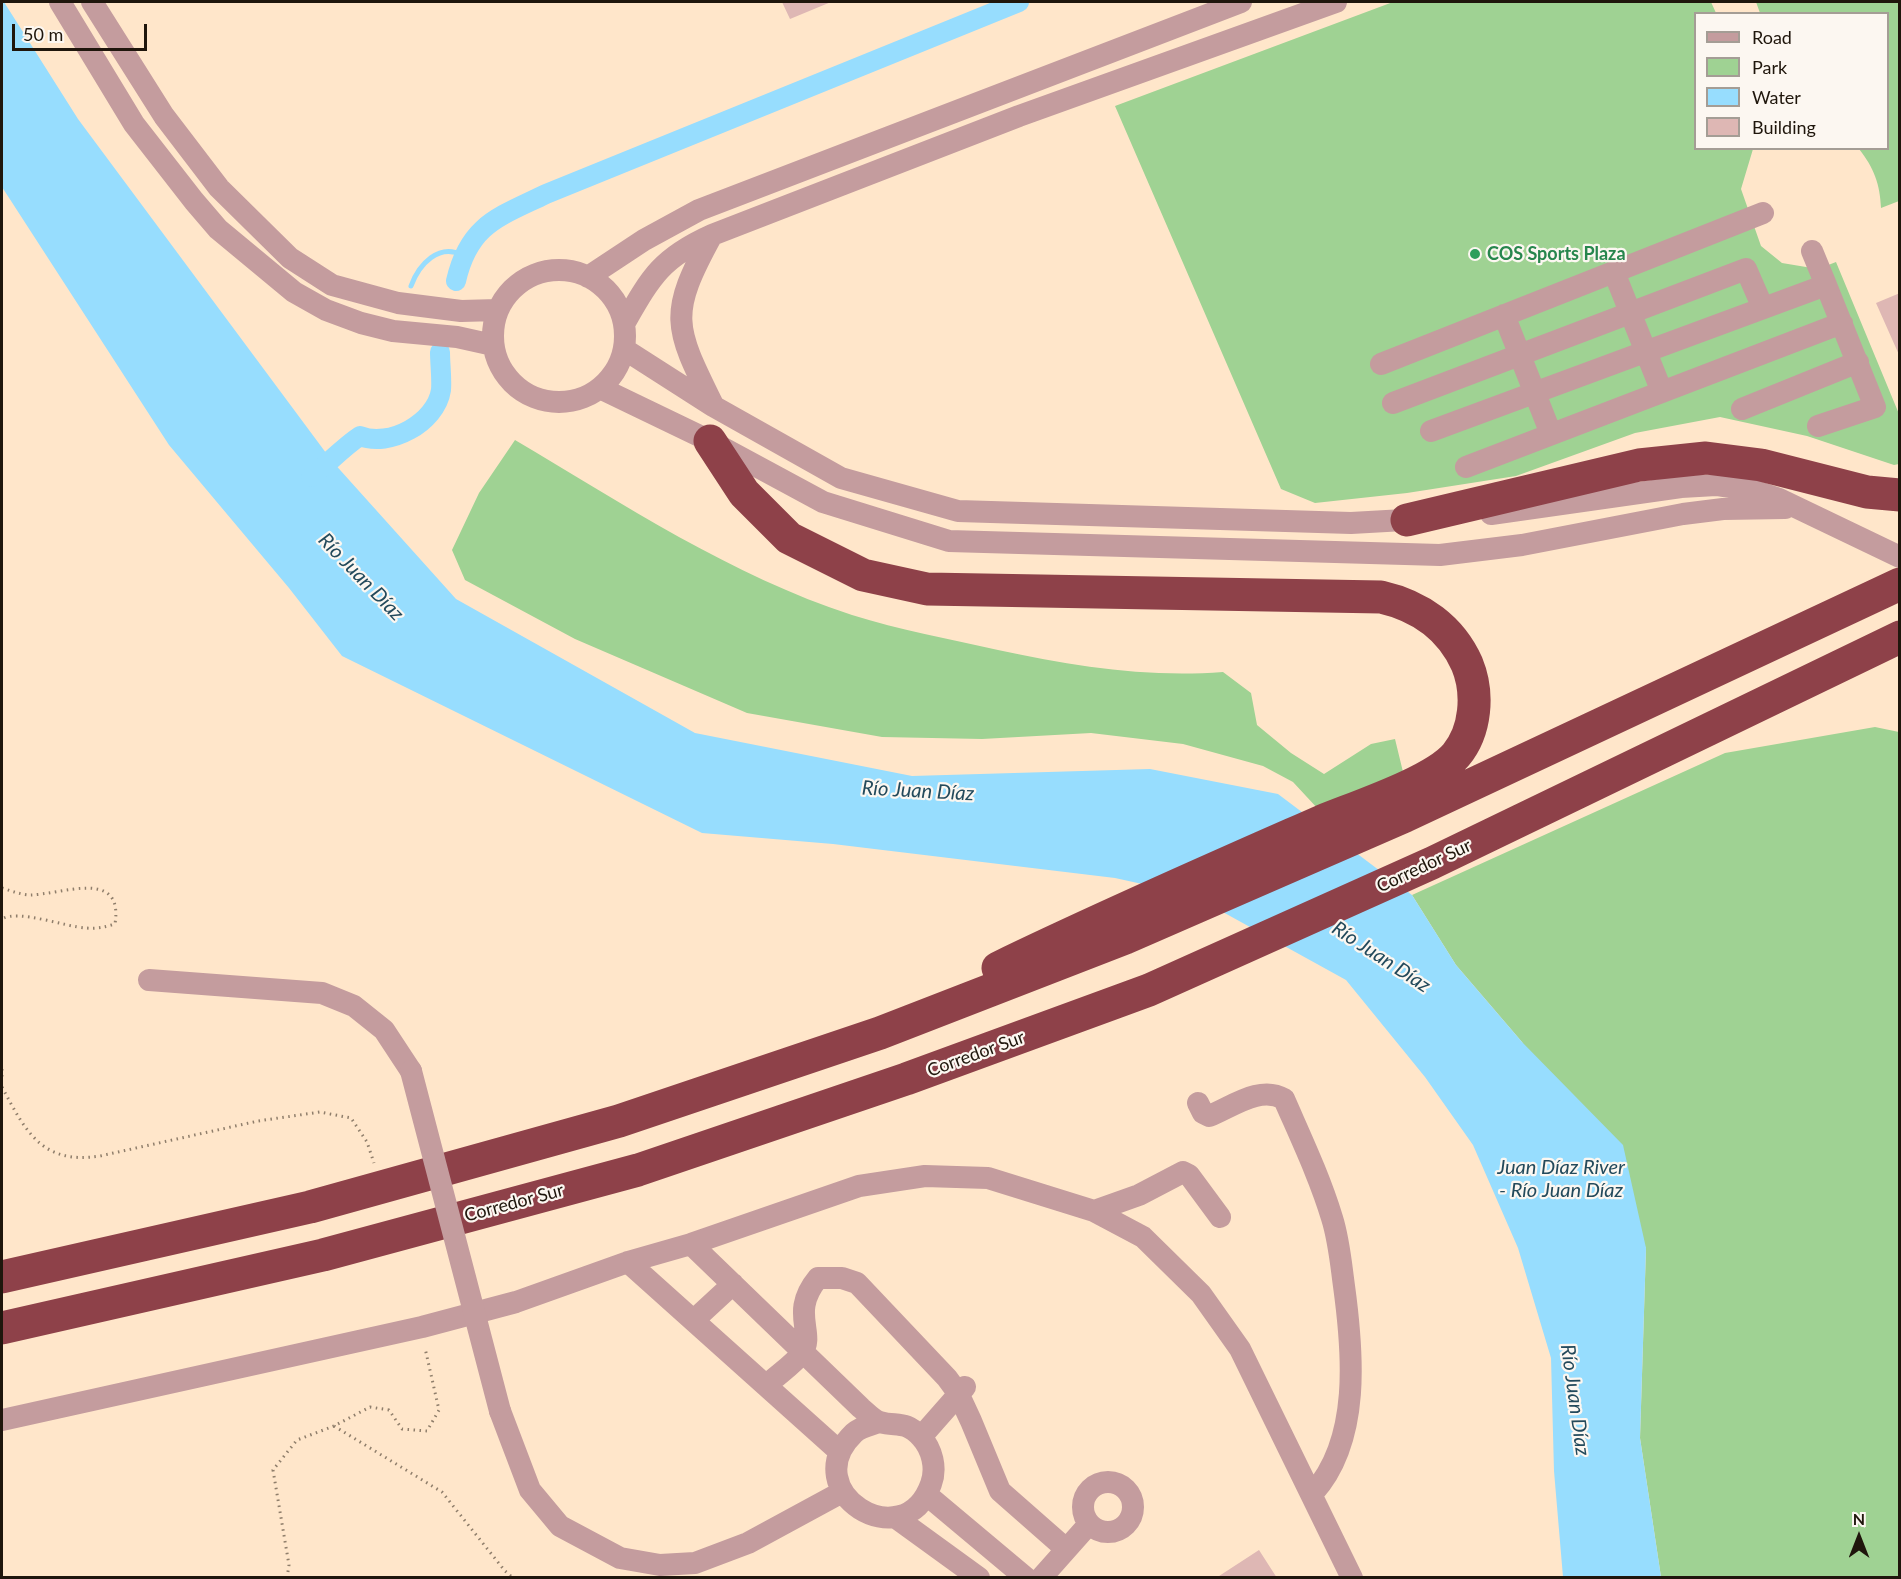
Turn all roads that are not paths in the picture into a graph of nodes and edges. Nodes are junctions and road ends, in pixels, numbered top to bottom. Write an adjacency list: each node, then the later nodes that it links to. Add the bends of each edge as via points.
1 (60, 2): 19 (street, via 134,124 194,201 218,229 294,292 326,310 393,332 457,337)
2 (92, 2): 14 (street, via 164,117 191,152 219,188 290,258 333,285 398,303 461,311)
3 (1336, 2): 5 (street)
4 (1231, 5): 5 (street, via 1179,35); 6 (street)
5 (1145, 70): 6 (street, via 1103,64); 8 (street)
6 (1056, 73): 11 (street, via 699,210)
7 (1763, 213): 10 (street)
8 (712, 235): 18 (street, via 671,257 654,272); 29 (street, via 688,278 679,314 684,347)
9 (1812, 251): 12 (street)
10 (1614, 272): 15 (street); 16 (street)
11 (588, 277): 14 (street, via 568,271 547,271 527,278 510,292); 18 (street, via 605,289)
12 (1826, 285): 13 (street); 17 (street)
13 (1763, 308): 15 (street, via 1746,269); 21 (street)
14 (498, 310): 19 (street)
15 (1630, 313): 21 (street); 22 (street)
16 (1504, 315): 22 (street); 24 (street)
17 (1842, 323): 23 (street); 26 (street)
18 (624, 324): 20 (street)
19 (493, 345): 25 (street, via 502,371 522,391 538,398 575,400)
20 (624, 349): 25 (street, via 615,371); 29 (street)
21 (1645, 351): 26 (street); 27 (street)
22 (1520, 354): 27 (street); 28 (street)
23 (1857, 362): 30 (street); 31 (street, via 1875,407)
24 (1381, 364)
25 (600, 388): 34 (street)
26 (1662, 392): 33 (street)
27 (1535, 393): 32 (street); 33 (street)
28 (1393, 403)
29 (713, 406): 38 (street, via 841,478 958,511 1351,524)
30 (1742, 409)
31 (1818, 426)
32 (1431, 431)
33 (1551, 434): 35 (street)
34 (710, 441): 37 (street, via 823,502 949,541 1440,555 1522,545 1683,514 1735,508); 42 (highway, via 744,493 789,538 862,575 927,589 1368,596 1417,609 1447,633 1465,659 1473,685 1472,723 1459,750)
35 (1466, 467)
36 (1899, 495): 38 (highway, via 1867,492 1761,465 1706,458 1639,465)
37 (1800, 509): 38 (street, via 1755,491 1716,485); 39 (street)
38 (1407, 520)
39 (1899, 557)
40 (1899, 584): 42 (highway)
41 (1899, 637): 54 (highway, Corredor Sur, via 1432,863 1149,990 906,1079 638,1170 323,1255)
42 (1393, 806): 51 (highway, via 1120,925 998,989 810,1058 619,1121 310,1207)
43 (149, 980): 62 (street, bridge, via 322,993 354,1006 384,1030 398,1048 411,1071 500,1411 530,1490 560,1526 620,1558 660,1564 695,1563 748,1543)
44 (1198, 1103): 63 (street, via 1209,1116 1263,1093 1284,1099 1332,1218 1344,1281 1352,1369 1340,1443 1328,1473)
45 (1139, 1195): 46 (street); 47 (street, via 1183,1172); 48 (street)
46 (1094, 1210): 48 (street); 49 (street, via 988,1178 925,1176 859,1186)
47 (1220, 1217)
48 (1143, 1237): 63 (street, via 1201,1294 1240,1349)
49 (691, 1244): 50 (street); 52 (street)
50 (628, 1262): 53 (street); 58 (street, via 516,1302 422,1327)
51 (2, 1277)
52 (733, 1284): 53 (street); 55 (street)
53 (694, 1320): 56 (street)
54 (2, 1328)
55 (803, 1352): 56 (street); 57 (street, via 806,1334 802,1310 807,1292 818,1278 842,1278 857,1283 868,1293); 59 (street)
56 (767, 1385): 61 (street)
57 (962, 1390): 60 (street); 67 (street, via 1000,1491)
58 (2, 1420)
59 (879, 1422): 60 (street, via 909,1427); 61 (street, via 855,1431)
60 (921, 1437): 64 (street, via 934,1465)
61 (840, 1452): 62 (street, via 837,1472)
62 (842, 1492): 65 (street, via 855,1508 874,1517)
63 (1313, 1493): 71 (street)
64 (927, 1495): 65 (street, via 913,1509); 69 (street)
65 (895, 1517): 68 (street)
66 (1089, 1524): 67 (street)
67 (1066, 1549): 70 (street)
68 (979, 1578)
69 (1026, 1578)
70 (1041, 1578)
71 (1352, 1578)

